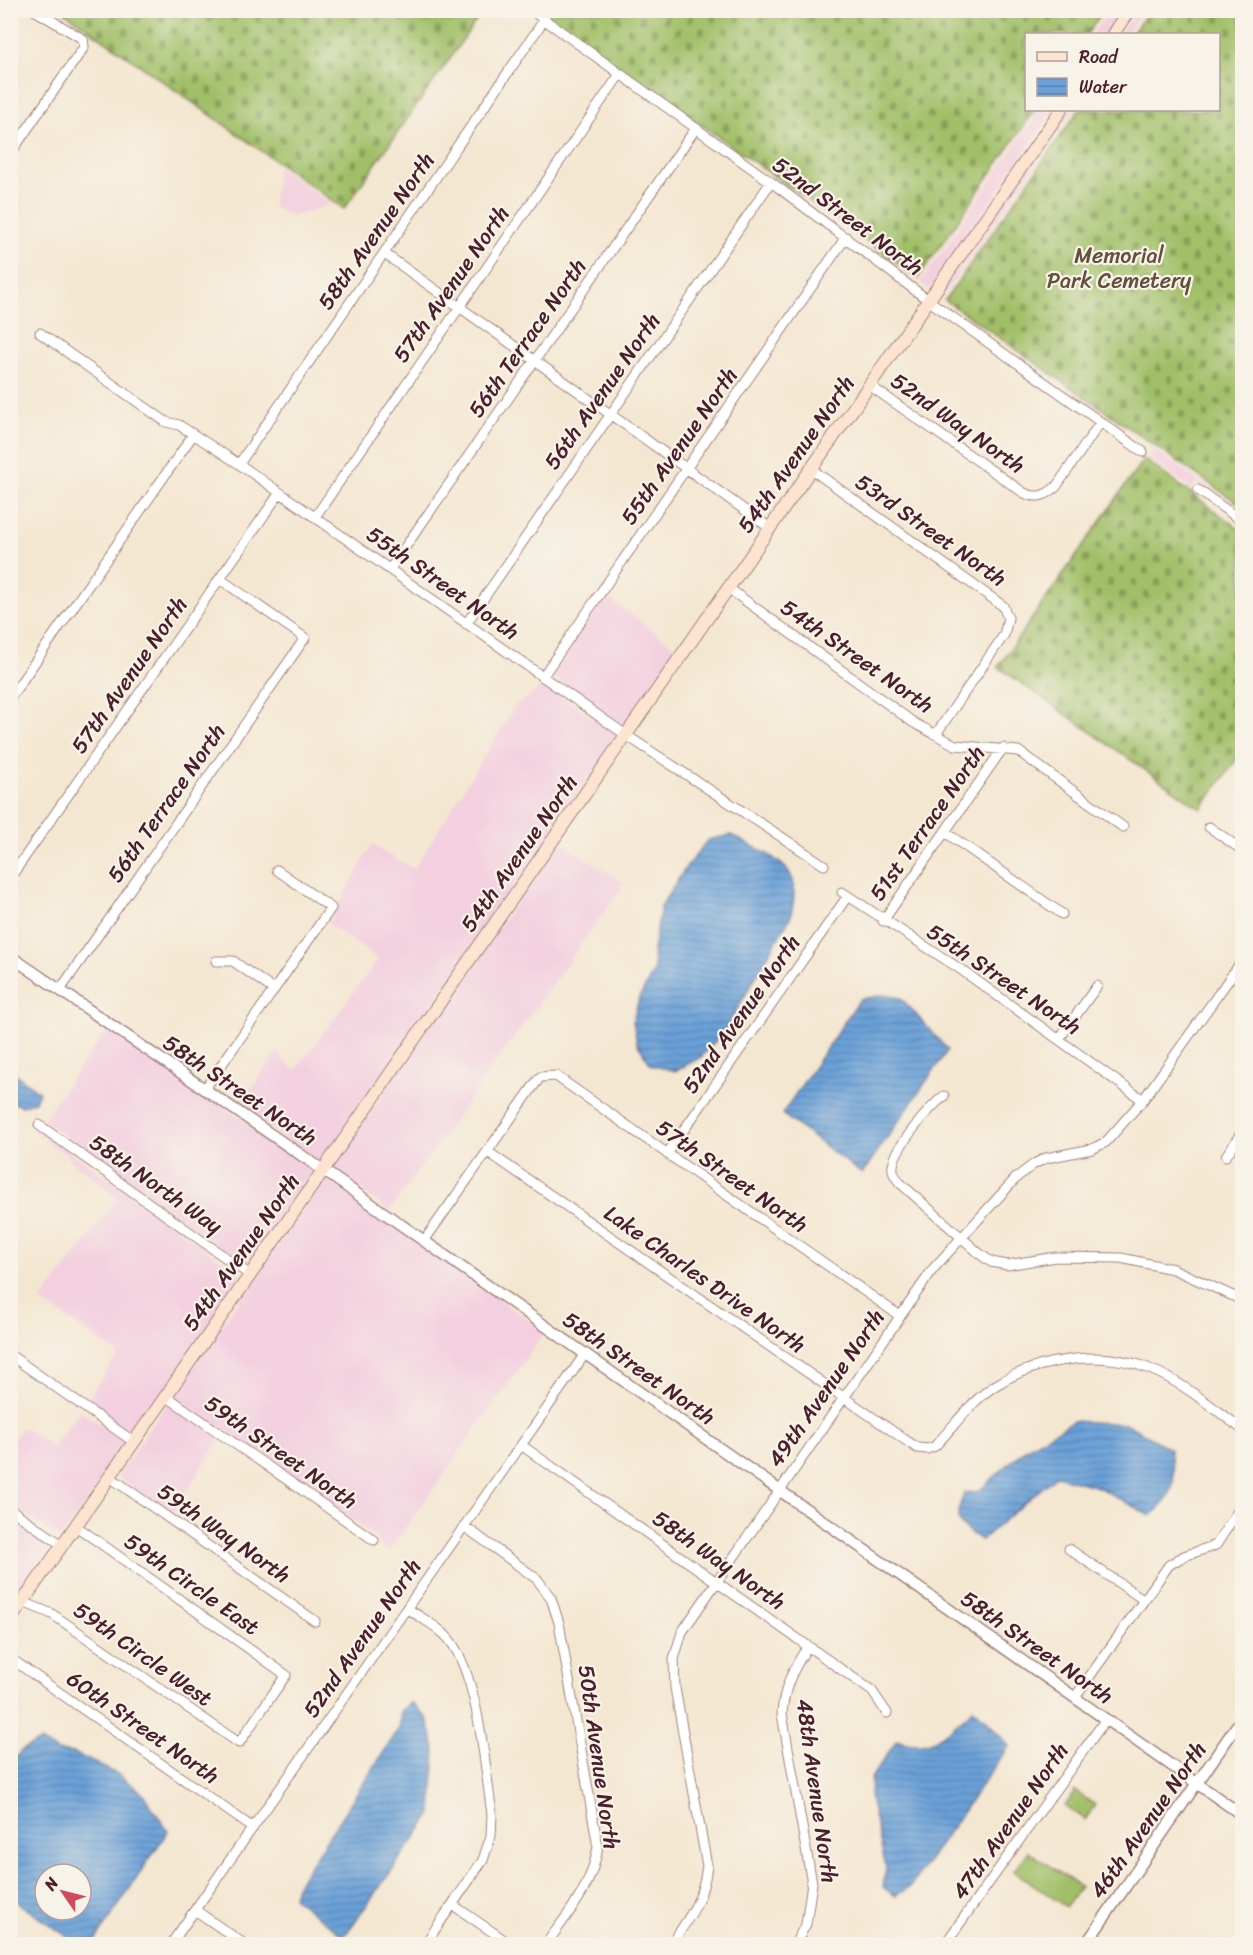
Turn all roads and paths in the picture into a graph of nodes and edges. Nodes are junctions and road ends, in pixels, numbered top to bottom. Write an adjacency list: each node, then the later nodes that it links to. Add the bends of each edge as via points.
1 (34, 10): 9 (street, via 84,42 82,51)
2 (531, 10): 4 (street, 52nd Street North)
3 (1129, 10): 5 (main road)
4 (544, 20): 6 (street, 52nd Street North); 12 (street, 58th Avenue North)
5 (1114, 33)
6 (620, 74): 8 (street, 52nd Street North); 14 (street, 57th Avenue North)
7 (1059, 111): 13 (main road, 54th Avenue North)
8 (696, 128): 10 (street, 52nd Street North); 16 (street, 56th Terrace North)
9 (10, 154)
10 (771, 182): 11 (street, 52nd Street North); 18 (street, 56th Avenue North)
11 (846, 237): 13 (street, 52nd Street North); 23 (street, 55th Avenue North)
12 (385, 254): 14 (street); 22 (street, 58th Avenue North)
13 (928, 300): 17 (main road, 54th Avenue North); 19 (street, 52nd Street North)
14 (460, 307): 16 (street); 27 (street, 57th Avenue North)
15 (40, 333): 20 (street, 55th Street North, via 166,422)
16 (535, 361): 18 (street); 30 (street, 56th Terrace North)
17 (869, 384): 19 (street, 52nd Way North, via 1035,498 1056,487); 24 (main road, 54th Avenue North)
18 (610, 414): 23 (street); 33 (street, 56th Avenue North)
19 (1100, 423): 21 (street, 52nd Street North)
20 (194, 435): 22 (street, 55th Street North); 35 (street)
21 (1143, 452)
22 (239, 464): 26 (street, 55th Street North)
23 (686, 469): 29 (street); 34 (street, 55th Avenue North)
24 (811, 469): 29 (main road, 54th Avenue North); 36 (street, 53rd Street North, via 1003,606 1008,618 1004,635)
25 (1198, 490): 28 (street)
26 (279, 494): 27 (street, 55th Street North); 31 (street, 57th Avenue North)
27 (315, 517): 30 (street, 55th Street North)
28 (1242, 521)
29 (770, 528): 32 (main road, 54th Avenue North)
30 (390, 569): 33 (street, 55th Street North)
31 (220, 579): 45 (street, 57th Avenue North); 53 (street, 56th Terrace North, via 304,638)
32 (728, 588): 36 (street, 54th Street North, via 914,723); 37 (main road, 54th Avenue North)
33 (466, 624): 34 (street, 55th Street North)
34 (543, 676): 37 (street, 55th Street North)
35 (10, 698)
36 (936, 734): 38 (street, 54th Street North, via 955,745)
37 (626, 735): 43 (street, 55th Street North); 64 (main road, 54th Avenue North)
38 (1003, 748): 39 (street, 54th Street North, via 1018,751); 41 (street, 51st Terrace North)
39 (1123, 827)
40 (1209, 827): 42 (street)
41 (945, 832): 47 (street); 48 (street, 51st Terrace North)
42 (1242, 850)
43 (824, 866)
44 (277, 870): 54 (street, via 331,908)
45 (10, 878)
46 (845, 895): 48 (street, 55th Street North); 62 (street, 52nd Avenue North)
47 (1062, 914)
48 (883, 921): 55 (street, 55th Street North, via 963,971)
49 (10, 956): 53 (street, 58th Street North)
50 (216, 961): 54 (street, via 233,961)
51 (1242, 961): 58 (street, 49th Avenue North)
52 (1097, 986): 55 (street)
53 (60, 990): 56 (street, 58th Street North)
54 (274, 990): 56 (street)
55 (1059, 1039): 58 (street, 55th Street North)
56 (204, 1090): 64 (street, 58th Street North)
57 (944, 1096): 65 (street, via 897,1153 892,1172)
58 (1143, 1100): 65 (street, 49th Avenue North, via 1106,1142 1092,1149 1046,1158 1017,1177)
59 (39, 1125): 67 (street, 58th North Way)
60 (1242, 1132): 63 (street)
61 (488, 1152): 62 (street, 57th Street North, via 540,1077 556,1076); 66 (street); 73 (street, Lake Charles Drive North)
62 (667, 1154): 69 (street, 57th Street North)
63 (1226, 1156)
64 (324, 1170): 66 (street, 58th Street North); 67 (main road, 54th Avenue North)
65 (961, 1238): 68 (street, via 991,1262 1007,1265 1056,1257 1121,1258 1173,1269); 69 (street, 49th Avenue North)
66 (424, 1241): 70 (street, 58th Street North)
67 (250, 1275): 72 (main road, 54th Avenue North)
68 (1242, 1300)
69 (900, 1316): 73 (street, 49th Avenue North)
70 (585, 1354): 76 (street, 52nd Avenue North); 78 (street, 58th Street North)
71 (10, 1356): 75 (street)
72 (166, 1396): 75 (main road, 54th Avenue North); 83 (street, 59th Street North)
73 (843, 1399): 74 (street, Lake Charles Drive North, via 909,1444 927,1449 935,1446 997,1384 1049,1364 1098,1359 1149,1368); 78 (street, 49th Avenue North)
74 (1242, 1429)
75 (134, 1442): 77 (main road, 54th Avenue North)
76 (521, 1445): 82 (street, 52nd Avenue North); 86 (street, 58th Way North)
77 (110, 1476): 81 (main road, 54th Avenue North); 91 (street, 59th Way North)
78 (778, 1489): 86 (street, 49th Avenue North); 94 (street, 58th Street North)
79 (1242, 1505): 87 (street, via 1216,1545 1169,1565)
80 (10, 1509): 84 (street)
81 (76, 1526): 84 (main road, 54th Avenue North); 98 (street, 59th Circle East, via 286,1675)
82 (464, 1526): 89 (street, 52nd Avenue North); 109 (street, 50th Avenue North, via 537,1579 551,1598 559,1623 598,1847 594,1871 585,1890)
83 (374, 1540)
84 (62, 1545): 88 (main road, 54th Avenue North)
85 (1069, 1549): 87 (street)
86 (715, 1581): 92 (street, 58th Way North); 110 (street, 49th Avenue North, via 682,1632 674,1659 675,1688 707,1866 704,1889 694,1912)
87 (1144, 1600): 94 (street)
88 (23, 1602): 90 (main road, 54th Avenue North); 98 (street, 59th Circle West, via 52,1614)
89 (407, 1608): 101 (street, 52nd Avenue North); 102 (street, via 444,1634 456,1648 469,1678 492,1814 483,1860)
90 (10, 1620)
91 (315, 1621)
92 (808, 1646): 95 (street, 58th Way North, via 873,1690); 111 (street, 48th Avenue North, via 789,1675 782,1714 812,1883 807,1924)
93 (10, 1658): 101 (street, 60th Street North)
94 (1075, 1697): 97 (street, 58th Street North)
95 (887, 1713)
96 (1242, 1718): 99 (street, 46th Avenue North)
97 (1106, 1719): 99 (street, 58th Street North); 112 (street, 47th Avenue North)
98 (239, 1743)
99 (1197, 1783): 100 (street, 58th Street North); 113 (street, 46th Avenue North)
100 (1242, 1815)
101 (253, 1827): 103 (street, 52nd Avenue North)
102 (453, 1905): 107 (street); 108 (street)
103 (195, 1910): 105 (street, 52nd Avenue North); 106 (street)
104 (1217, 1943): 114 (street)
105 (171, 1944)
106 (244, 1944)
107 (424, 1944)
108 (510, 1944)
109 (546, 1944)
110 (671, 1944)
111 (795, 1944)
112 (945, 1944)
113 (1086, 1944)
114 (1235, 1944)

